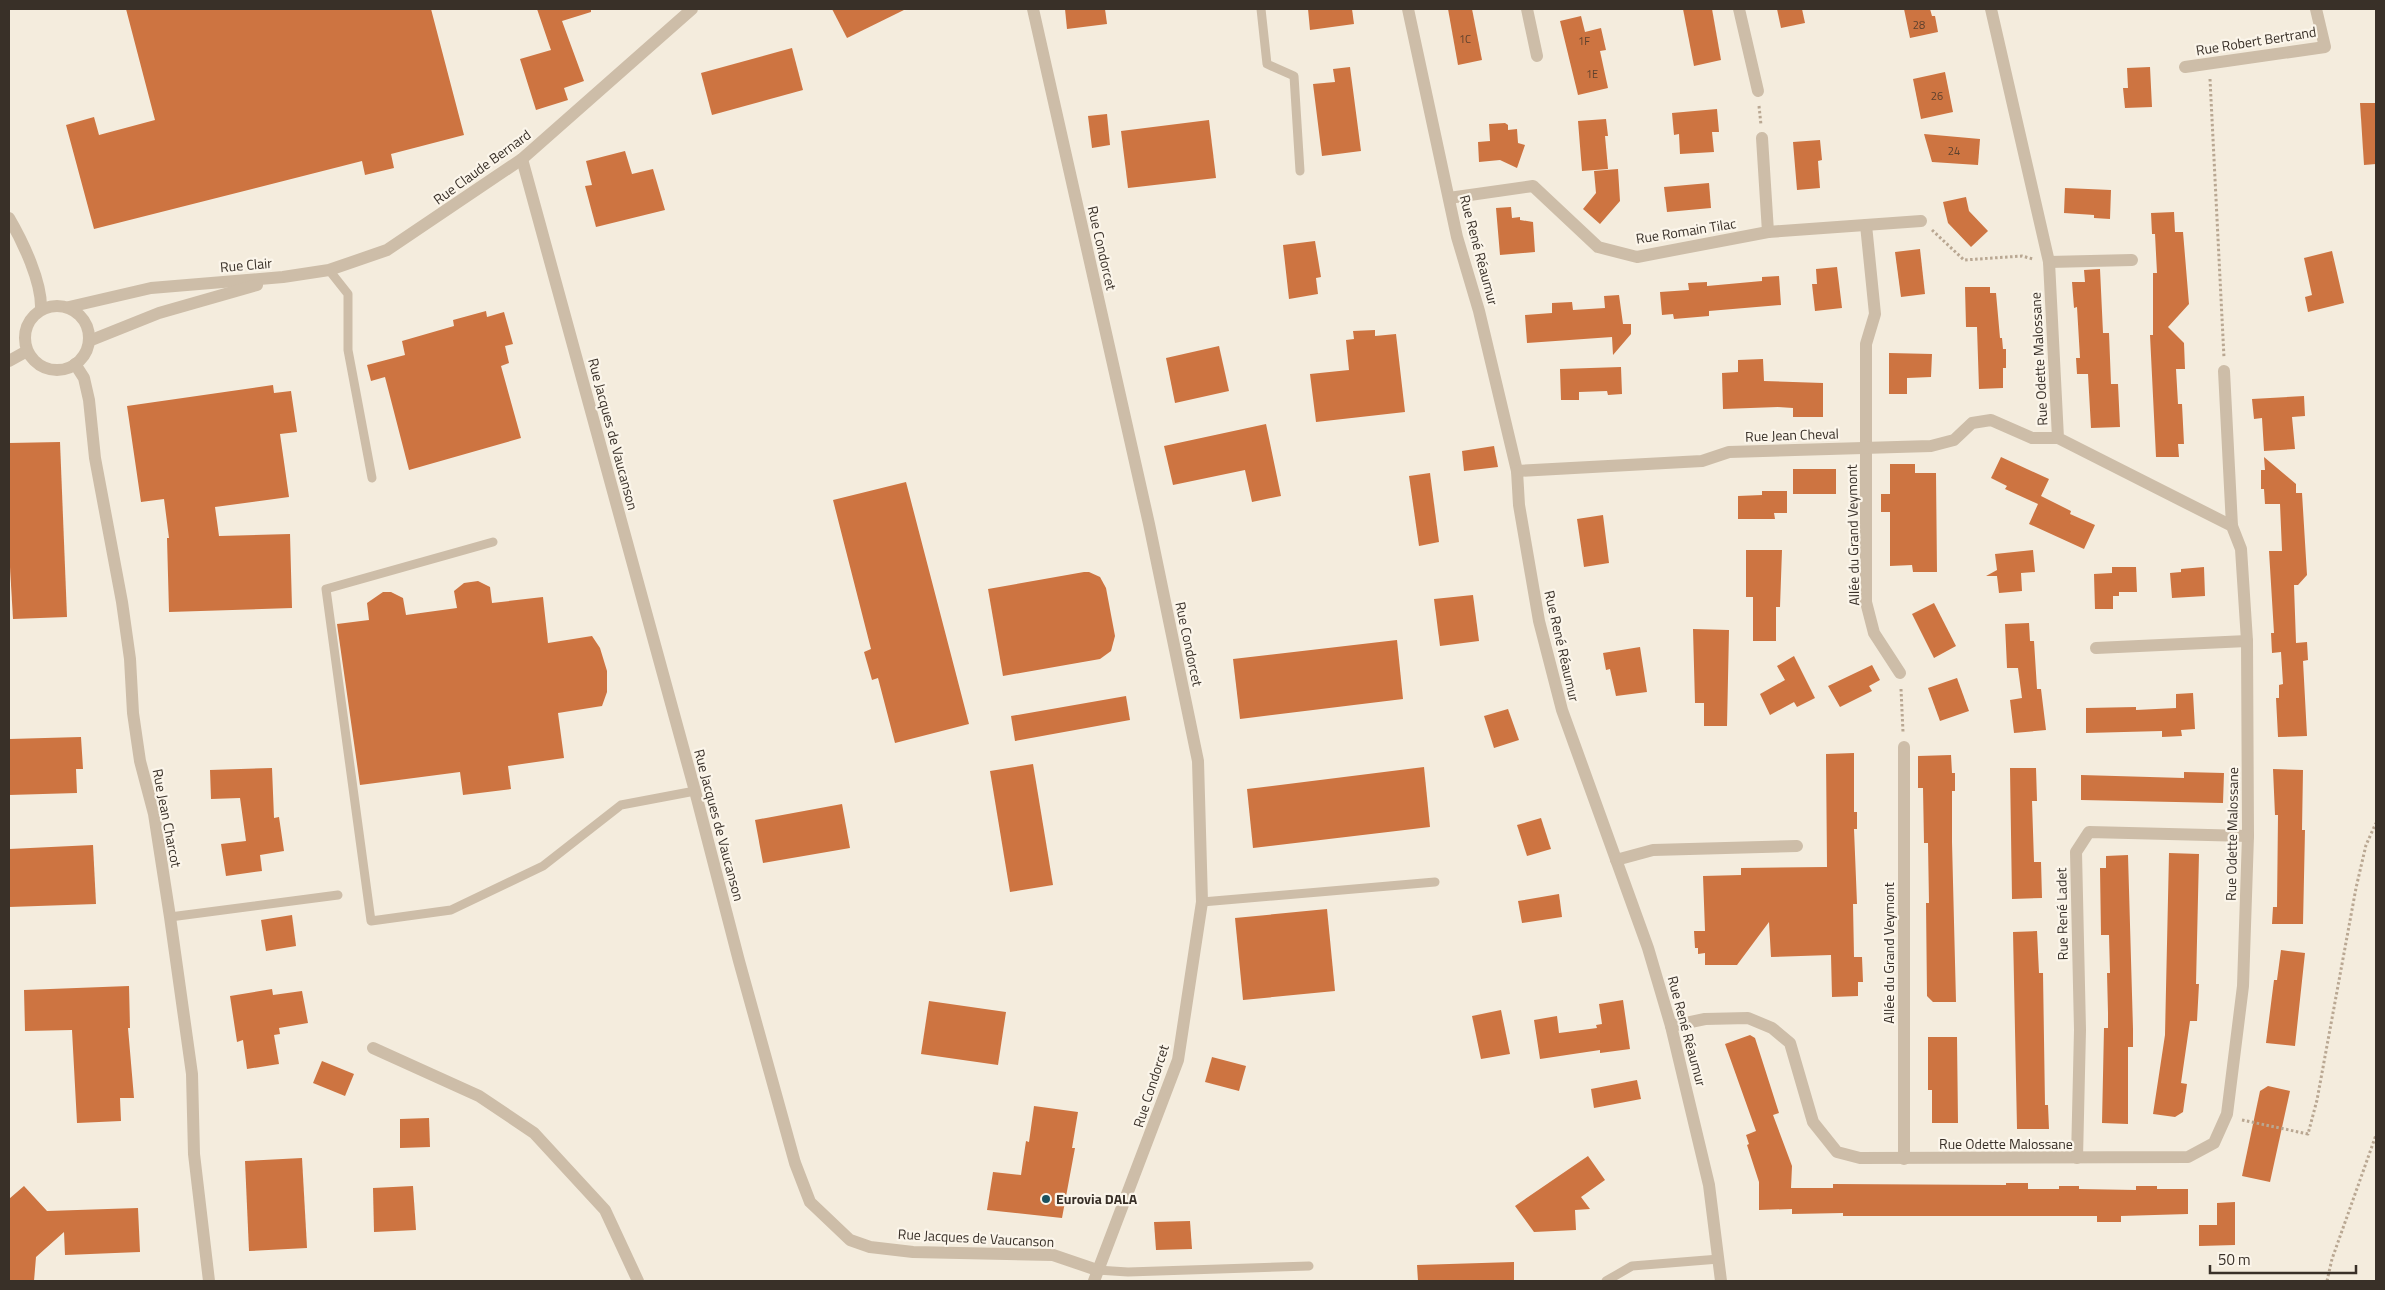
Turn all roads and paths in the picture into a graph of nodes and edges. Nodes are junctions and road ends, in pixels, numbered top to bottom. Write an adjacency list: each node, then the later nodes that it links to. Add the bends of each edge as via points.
1 (692, 9): 14 (street, Rue Claude Bernard)
2 (1033, 9): 49 (street, Rue Condorcet, via 1149,524 1198,761)
3 (1260, 9): 15 (lane, via 1267,64 1294,76)
4 (1408, 9): 16 (street, Rue René Réaumur)
5 (1528, 9): 9 (street)
6 (1739, 9): 12 (street)
7 (1991, 9): 22 (street, Rue Odette Malossane)
8 (2316, 9): 10 (street, Rue Robert Bertrand, via 2325,47)
9 (1537, 56)
10 (2209, 64): 11 (street, Rue Robert Bertrand); 31 (path)
11 (2185, 67)
12 (1758, 91): 13 (path)
13 (1762, 138): 20 (street)
14 (522, 159): 23 (street, Rue Claude Bernard, via 387,250); 42 (street, Rue Jacques de Vaucanson)
15 (1300, 171)
16 (1449, 198): 20 (street, Rue Romain Tilac, via 1533,186 1598,247 1637,257); 34 (street, Rue René Réaumur)
17 (9, 218): 26 (street, via 34,275)
18 (1921, 221): 19 (street); 22 (path, via 1964,260 2022,256)
19 (1866, 225): 20 (street); 33 (street, Allée du Grand Veymont, via 1875,314 1866,344)
20 (1768, 232)
21 (2132, 260): 22 (street)
22 (2049, 262): 32 (street, Rue Odette Malossane)
23 (329, 270): 24 (street, Rue Claude Bernard); 35 (lane, via 348,294 348,350)
24 (284, 277): 25 (street, Rue Clair, via 151,288); 27 (street, Rue Clair, via 159,313)
25 (69, 308): 26 (street, via 59,305); 27 (street, via 80,315 87,327)
26 (41, 309): 28 (street, via 28,323 25,342)
27 (89, 341): 30 (street, via 82,358)
28 (28, 352): 29 (street); 30 (street, via 34,361 54,370)
29 (9, 361)
30 (75, 364): 50 (street, Rue Jean Charcot, via 84,378 89,400 95,458 122,602 140,761 154,814)
31 (2224, 371): 36 (street)
32 (2058, 438): 33 (street, Rue Jean Cheval, via 2032,438 1991,420 1972,423 1954,440 1931,446); 36 (street, Rue Odette Malossane)
33 (1867, 448): 34 (street, Rue Jean Cheval, via 1729,452 1702,461); 40 (street, Allée du Grand Veymont, via 1866,602 1874,632)
34 (1516, 471): 46 (street, Rue René Réaumur, via 1539,621 1562,710)
35 (372, 478)
36 (2232, 526): 38 (street, Rue Odette Malossane, via 2241,549)
37 (492, 542): 42 (lane, via 326,589 371,921 451,910 543,866 621,805)
38 (2247, 641): 39 (street); 44 (street, Rue Odette Malossane)
39 (2096, 648)
40 (1900, 673): 41 (path)
41 (1904, 747): 56 (street, Allée du Grand Veymont)
42 (695, 791): 59 (street, Rue Jacques de Vaucanson, via 795,1163 810,1202 850,1240 870,1247 913,1252 1053,1255)
43 (2376, 823): 53 (path, via 2366,845 2356,888 2308,1134 2248,1122)
44 (2248, 836): 53 (street, Rue Odette Malossane, via 2243,986); 55 (street, Rue René Ladet, via 2089,832 2076,852 2080,1030)
45 (1797, 846): 46 (street, via 1653,850)
46 (1616, 860): 51 (street, Rue René Réaumur, via 1648,948)
47 (1434, 882): 49 (lane)
48 (338, 895): 50 (lane)
49 (1202, 902): 59 (street, Rue Condorcet, via 1178,1060)
50 (170, 916): 60 (street, Rue Jean Charcot, via 192,1074 194,1154)
51 (1671, 1026): 56 (street, Rue Odette Malossane, via 1748,1018 1772,1028 1790,1043 1813,1122 1837,1152 1860,1158); 57 (street, Rue René Réaumur, via 1709,1185)
52 (373, 1048): 61 (street, via 479,1096 534,1133 605,1210)
53 (2227, 1114): 55 (street, Rue Odette Malossane, via 2214,1143 2188,1157)
54 (2376, 1134): 64 (path)
55 (2077, 1158): 56 (street, Rue Odette Malossane)
56 (1904, 1159)
57 (1719, 1259): 62 (lane, via 1632,1266); 63 (street, Rue René Réaumur)
58 (1310, 1266): 59 (lane, via 1128,1272)
59 (1096, 1276)
60 (210, 1281)
61 (638, 1281)
62 (1606, 1281)
63 (1721, 1281)
64 (2327, 1281)

